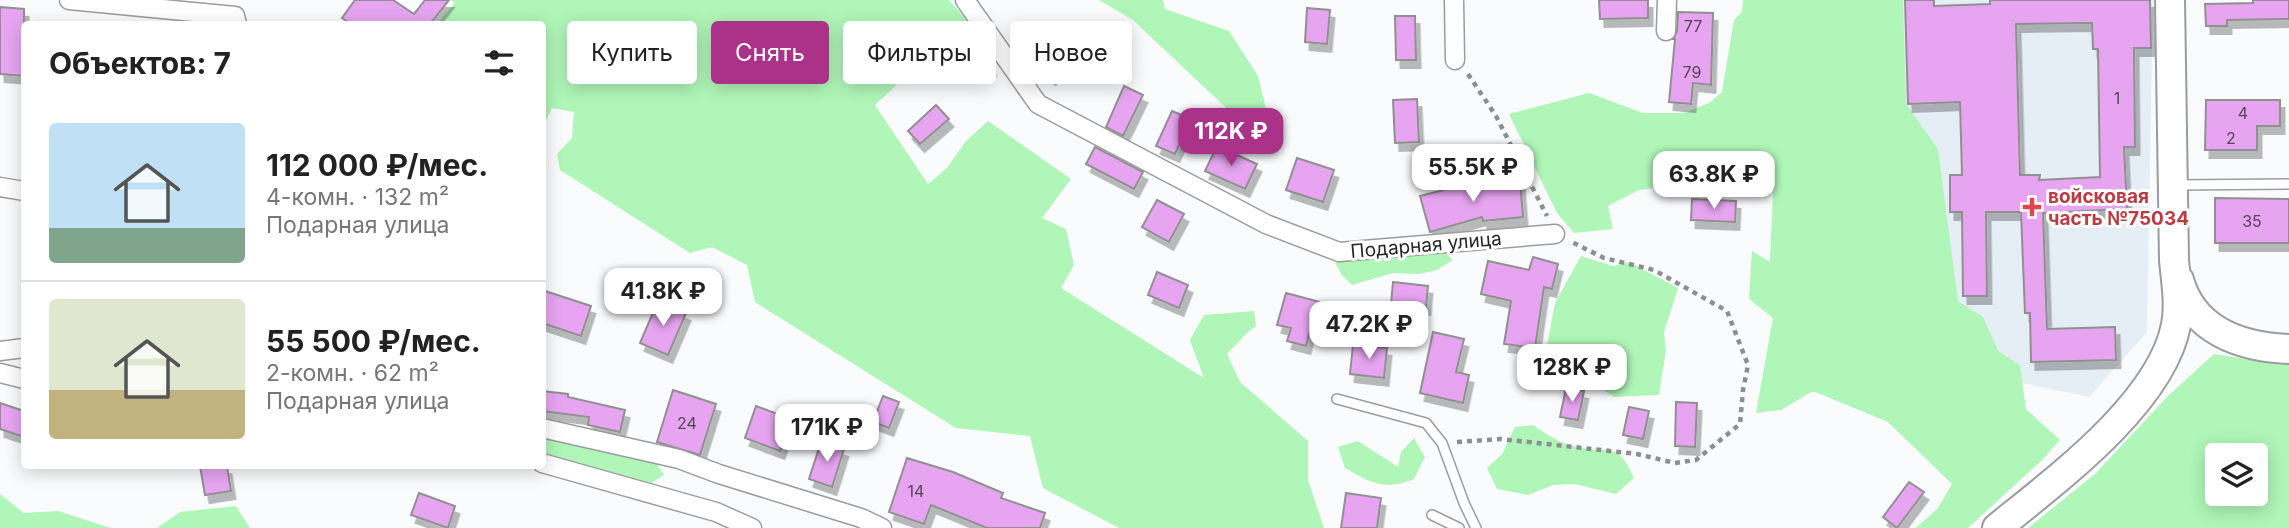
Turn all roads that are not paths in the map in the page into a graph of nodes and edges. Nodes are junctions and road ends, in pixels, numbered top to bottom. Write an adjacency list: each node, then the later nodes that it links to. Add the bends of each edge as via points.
1 (69, 0): 6 (street)
2 (965, 0): 13 (street, Подарная улица, via 1038,104 1266,224 1339,252)
3 (1454, 0): 8 (street)
4 (1667, 0): 7 (street)
5 (2170, 0): 10 (main road)
6 (236, 20)
7 (1666, 31)
8 (1455, 60)
9 (2289, 184): 10 (lane)
10 (2173, 185): 14 (main road)
11 (0, 187): 12 (street)
12 (21, 190)
13 (1555, 234)
14 (2174, 260): 16 (main road, via 2190,306 2215,331 2234,341); 28 (main road, via 2177,324 2155,375 2100,440)
15 (21, 348): 17 (street)
16 (2289, 349)
17 (0, 351)
18 (0, 373): 19 (street)
19 (21, 378)
20 (1337, 399): 27 (lane, via 1426,423 1442,443)
21 (546, 429): 25 (street, via 679,459 861,517)
22 (546, 464): 24 (street, via 716,512)
23 (1432, 515): 26 (lane)
24 (752, 528)
25 (882, 528)
26 (1459, 528)
27 (1476, 528)
28 (1997, 528)

